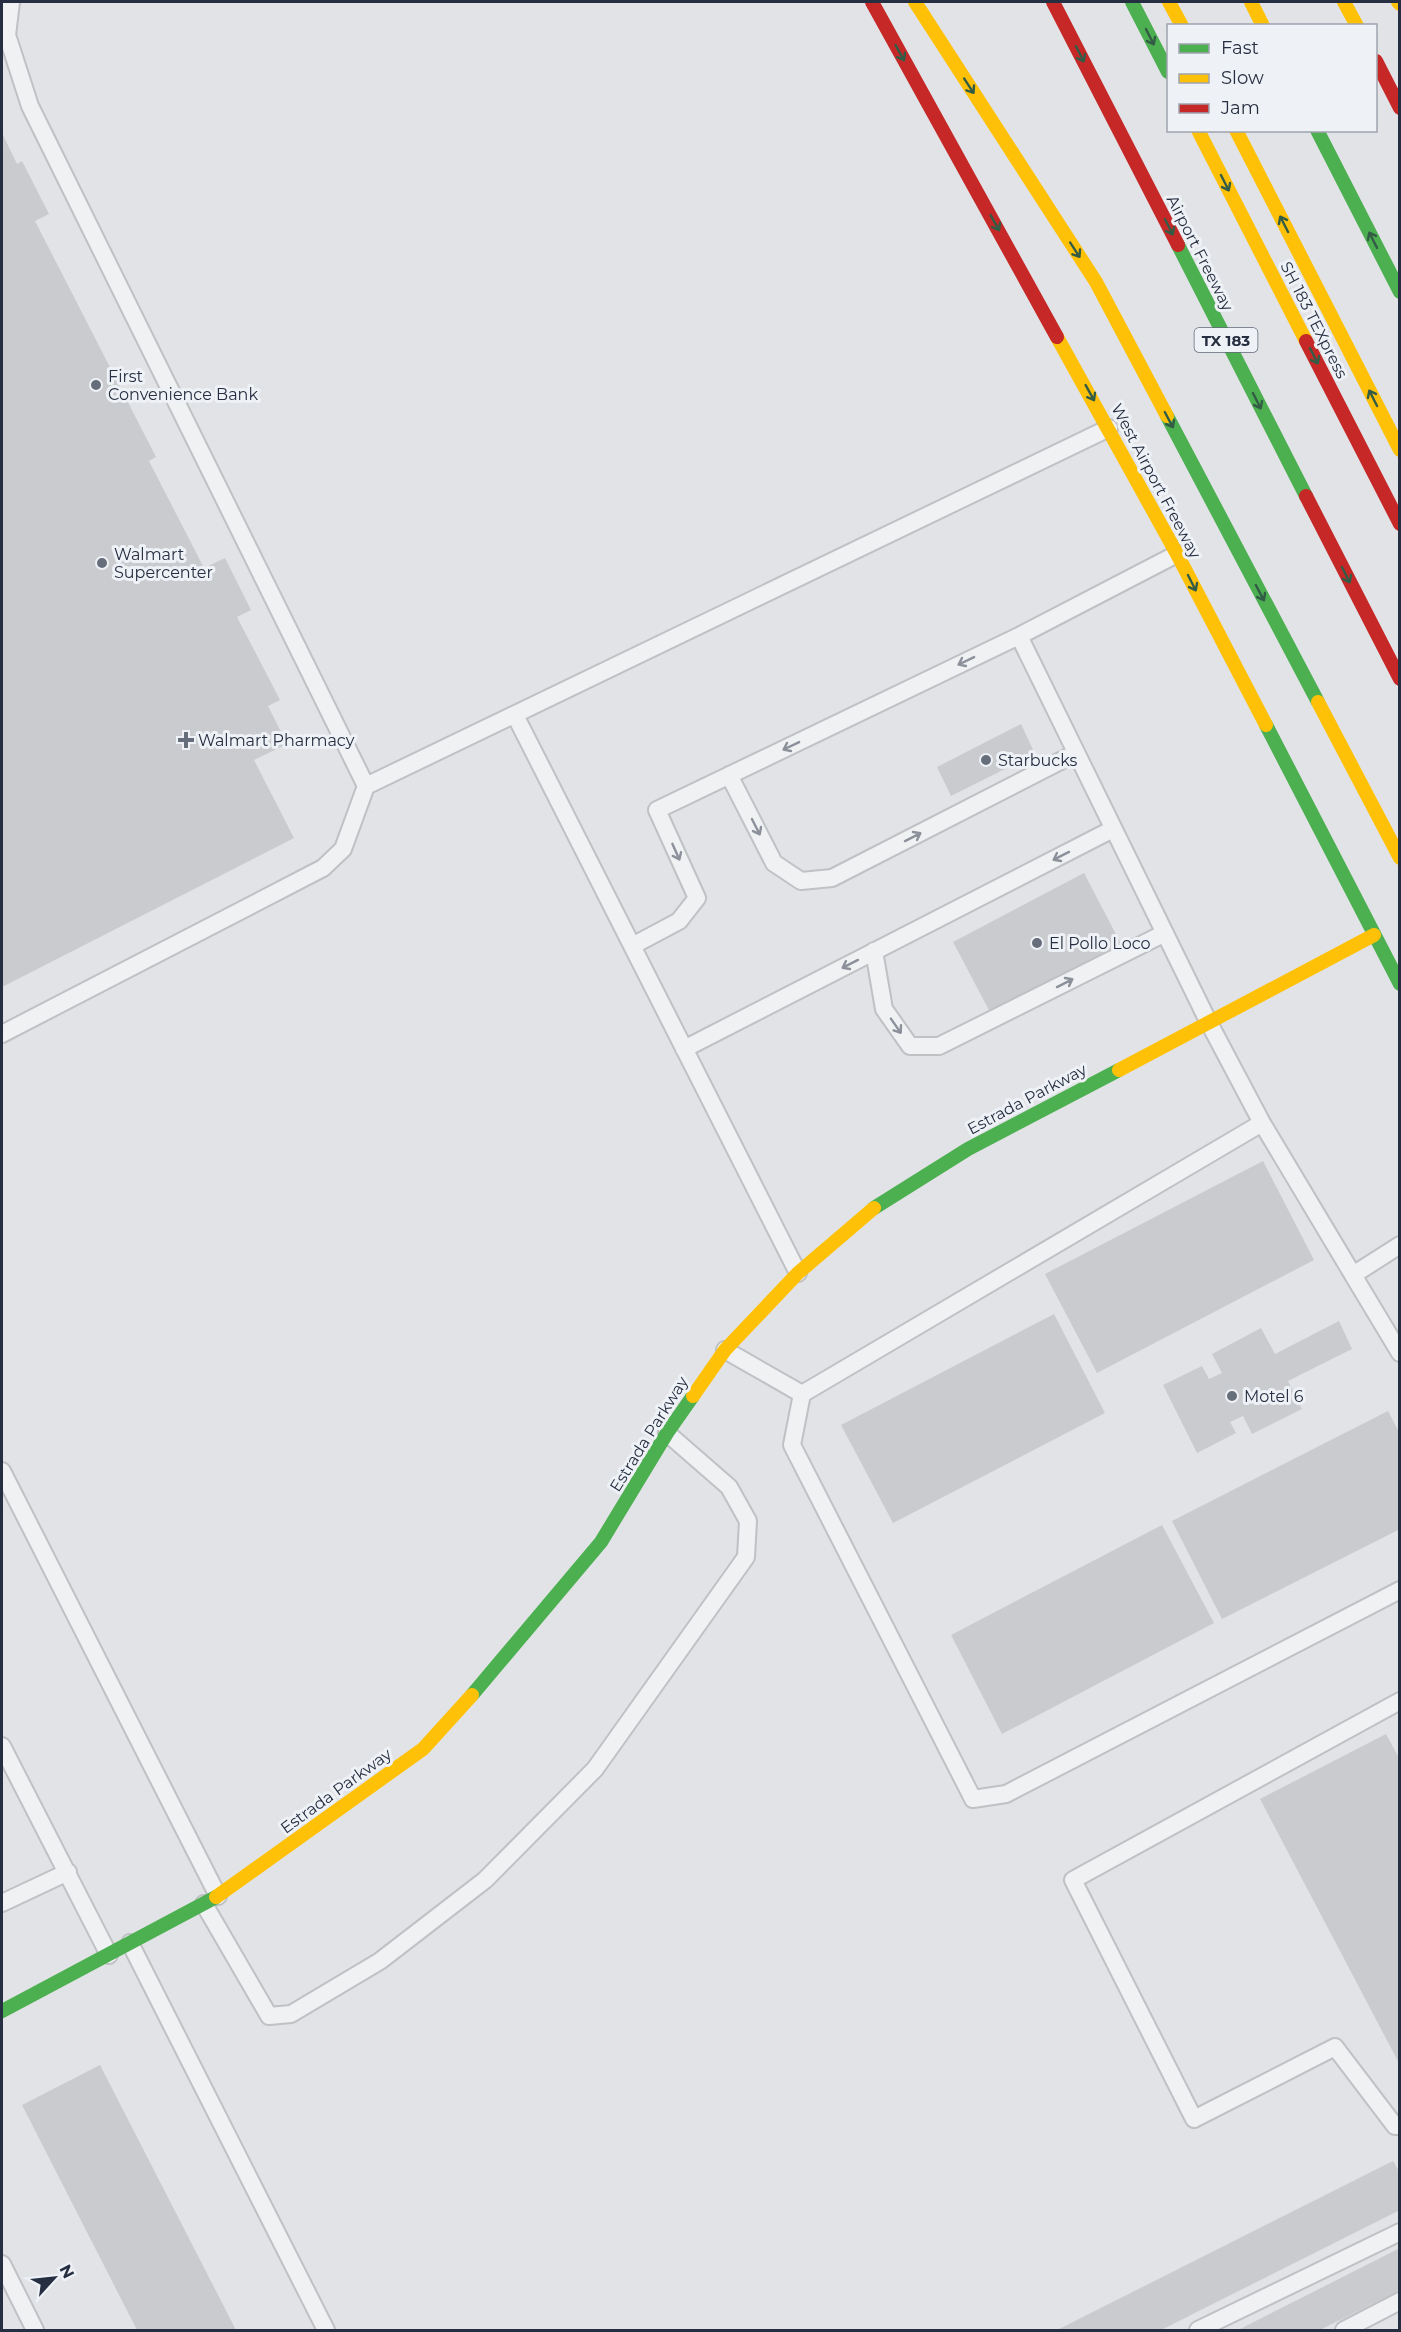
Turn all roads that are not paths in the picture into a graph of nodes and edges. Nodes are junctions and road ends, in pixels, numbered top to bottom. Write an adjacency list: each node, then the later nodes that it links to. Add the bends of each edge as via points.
1 (11, 2): 28 (lane, via 7,35 30,106)
2 (872, 2): 19 (main road, West Airport Freeway, one-way to 19)
3 (915, 2): 30 (main road, one-way to 30, via 1096,282)
4 (1053, 2): 24 (main road, Airport Freeway / TX 183, one-way to 24)
5 (1132, 2): 13 (main road, one-way to 13)
6 (1170, 2): 9 (main road)
7 (1251, 2): 10 (main road)
8 (1344, 2): 11 (main road)
9 (1181, 24)
10 (1262, 24)
11 (1356, 24)
12 (1377, 64): 14 (main road)
13 (1167, 70)
14 (1400, 108)
15 (1199, 132): 21 (main road, SH 183 TEXpress, one-way to 21)
16 (1237, 132): 20 (main road, SH 183 TEXpress, one-way to 16)
17 (1318, 132): 18 (main road, one-way to 17)
18 (1400, 292)
19 (1109, 428): 22 (main road, West Airport Freeway); 25 (lane)
20 (1400, 450)
21 (1400, 524)
22 (1178, 554): 23 (lane); 32 (main road, West Airport Freeway, one-way to 32)
23 (1019, 636): 26 (lane); 27 (lane, one-way to 27)
24 (1400, 679)
25 (515, 715): 28 (lane); 33 (lane)
26 (1076, 753): 27 (lane, one-way to 26, via 774,863 801,881 832,878); 29 (lane)
27 (729, 775): 33 (lane, one-way to 33, via 657,810 697,897 679,921)
28 (366, 786): 37 (lane, via 343,849 323,868)
29 (1113, 829): 31 (lane); 34 (lane, one-way to 34)
30 (1400, 858)
31 (1165, 933): 34 (lane, one-way to 31, via 884,1009 910,1046 939,1046); 36 (lane)
32 (1374, 935): 35 (main road, West Airport Freeway); 36 (main road, Estrada Parkway)
33 (632, 946): 38 (lane)
34 (874, 951): 38 (lane, one-way to 38)
35 (1400, 984)
36 (1208, 1021): 39 (lane); 41 (main road, Estrada Parkway, via 921,1177 877,1206)
37 (2, 1034)
38 (684, 1049): 41 (lane)
39 (1262, 1123): 42 (lane); 45 (lane)
40 (1400, 1245): 42 (lane)
41 (798, 1273): 43 (main road, Estrada Parkway)
42 (1353, 1275): 44 (lane)
43 (725, 1350): 45 (lane); 46 (main road, Estrada Parkway)
44 (1400, 1353)
45 (802, 1394): 48 (lane, via 792,1445 973,1799 1006,1794)
46 (667, 1433): 52 (main road, Estrada Parkway, via 601,1542 423,1749); 52 (lane, via 729,1487 748,1521 746,1557 595,1769 485,1880 380,1961 291,2013 268,2016)
47 (2, 1471): 52 (lane)
48 (1400, 1590)
49 (1400, 1701): 57 (lane, via 1073,1880 1194,2119 1335,2047 1395,2126)
50 (2, 1746): 51 (lane)
51 (68, 1872): 53 (lane); 55 (lane)
52 (211, 1900): 54 (main road, Estrada Parkway)
53 (2, 1904)
54 (130, 1943): 55 (main road, Estrada Parkway); 62 (lane)
55 (109, 1955): 56 (main road, Estrada Parkway)
56 (2, 2011)
57 (1400, 2126)
58 (1400, 2232): 63 (lane)
59 (2, 2264): 61 (lane)
60 (1400, 2301): 64 (lane)
61 (35, 2331)
62 (326, 2331)
63 (1198, 2331)
64 (1344, 2331)

